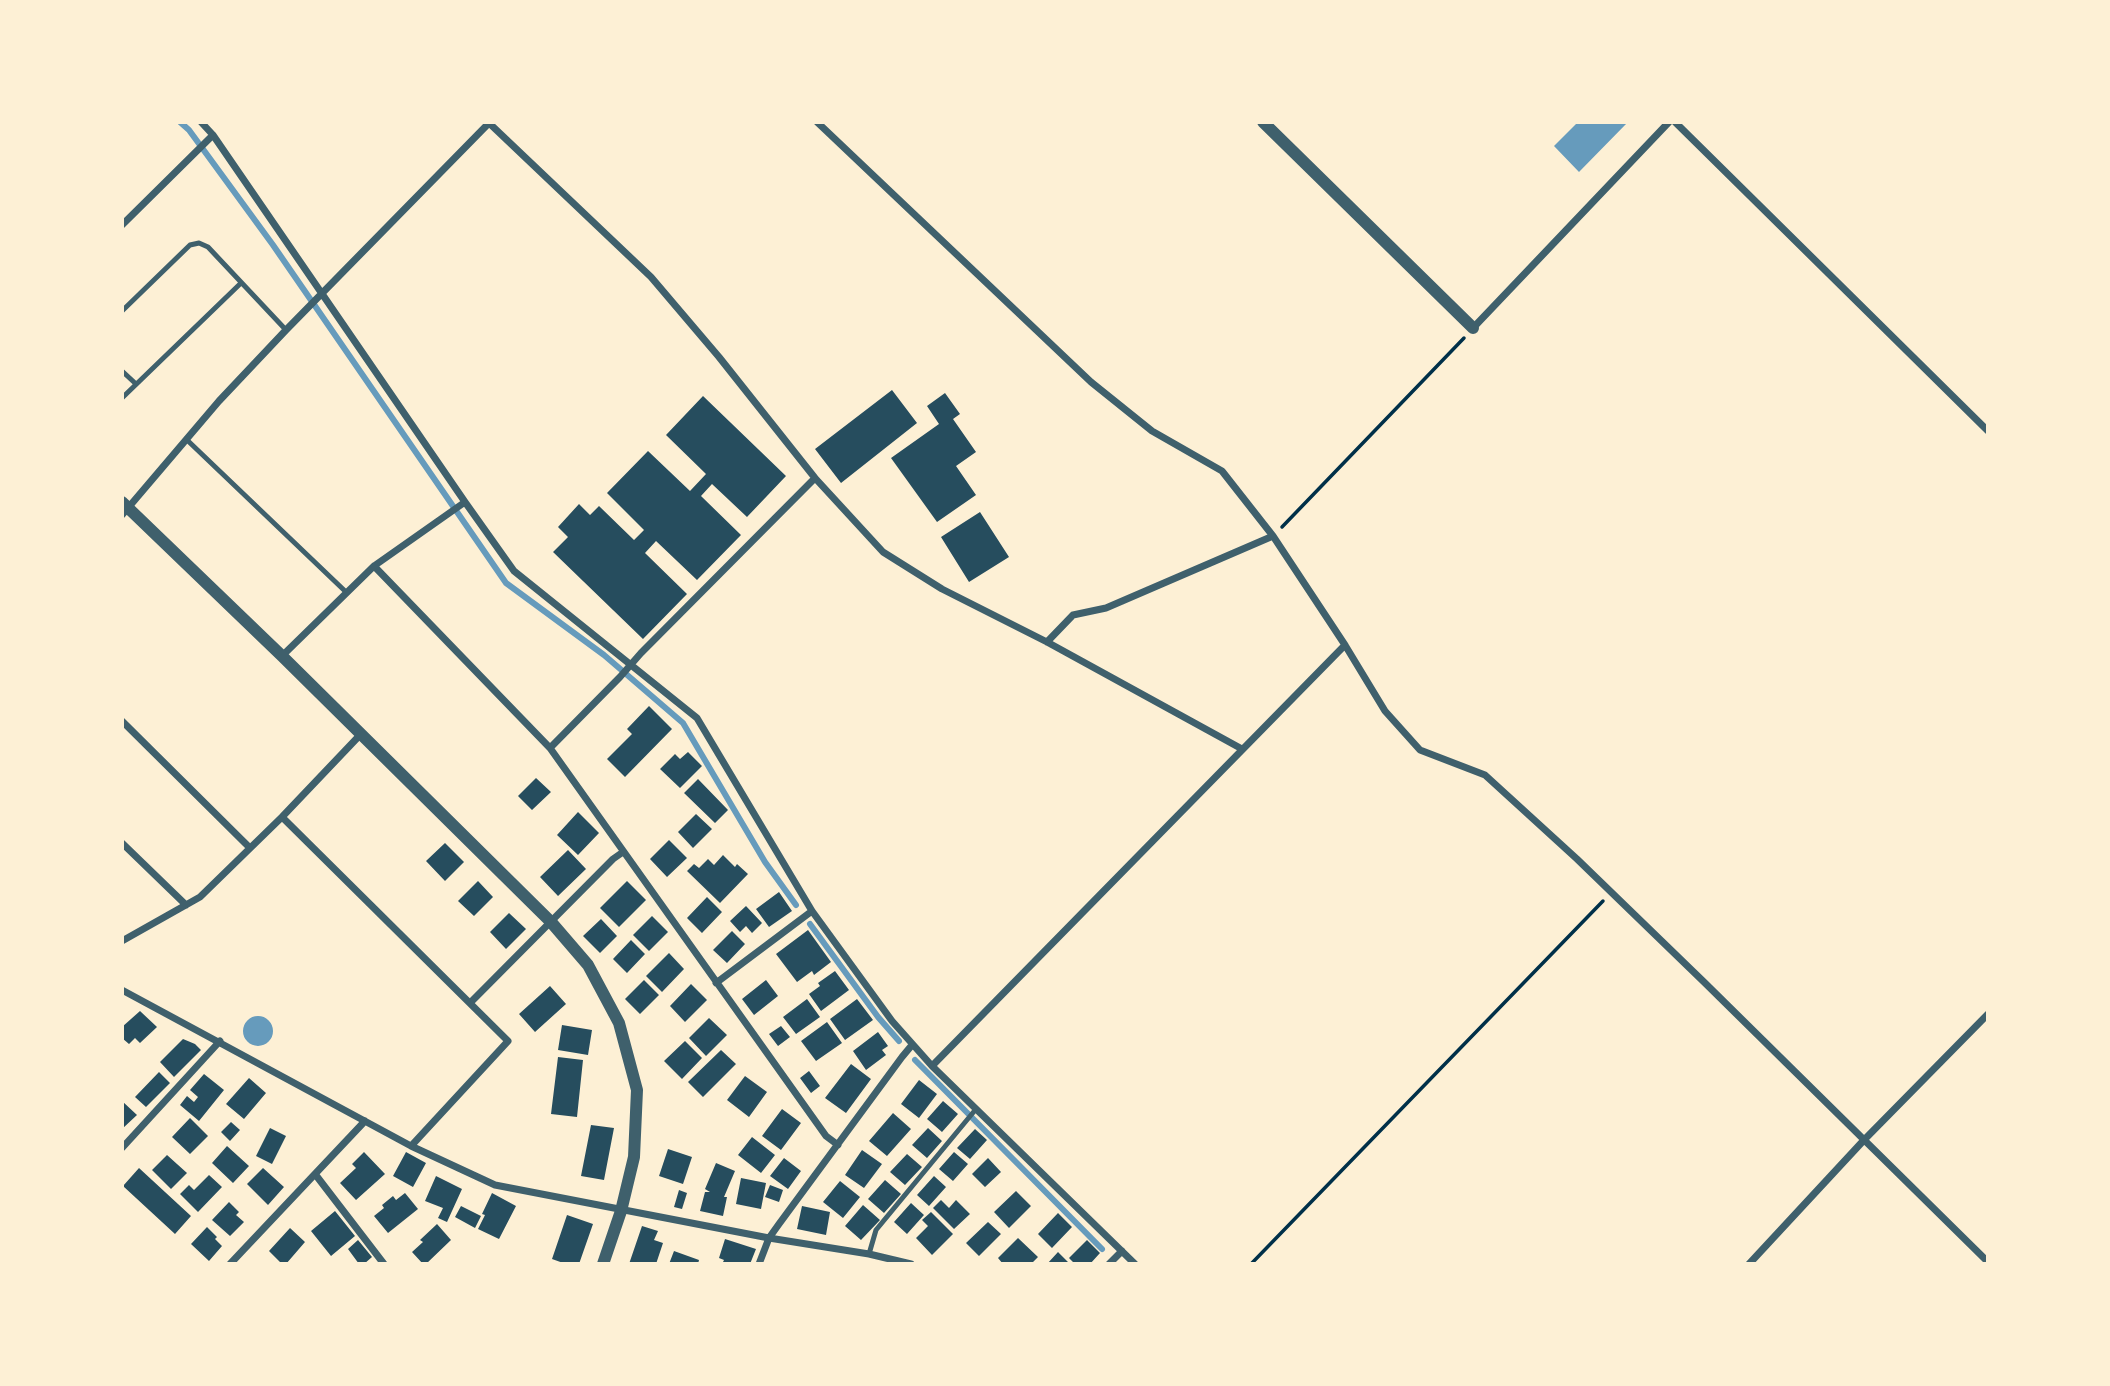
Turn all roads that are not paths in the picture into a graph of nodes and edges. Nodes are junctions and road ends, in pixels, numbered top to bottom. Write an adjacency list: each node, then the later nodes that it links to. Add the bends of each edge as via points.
1 (201, 122): 7 (street)
2 (817, 122): 22 (street, via 1091,382 1152,432 1222,471)
3 (1263, 122): 12 (street)
4 (1669, 122): 12 (street)
5 (1675, 122): 17 (street)
6 (489, 123): 10 (street); 19 (street, via 651,277)
7 (213, 135): 8 (street); 10 (street)
8 (123, 222)
9 (241, 283): 11 (lane, via 199,243 190,246); 13 (lane); 15 (lane)
10 (322, 293): 13 (street); 20 (street)
11 (122, 312)
12 (1474, 328)
13 (286, 330): 18 (street)
14 (122, 372): 15 (lane)
15 (136, 384): 16 (lane)
16 (122, 398)
17 (1987, 431)
18 (186, 439): 21 (street); 24 (lane)
19 (815, 478): 25 (street, via 883,552 942,589); 28 (street)
20 (465, 502): 23 (street); 28 (street, via 514,571)
21 (125, 508): 27 (street)
22 (1273, 536): 25 (street, via 1106,608 1073,615); 26 (street)
23 (374, 566): 24 (street); 31 (street)
24 (346, 592): 27 (street)
25 (1047, 642): 32 (street)
26 (1345, 645): 32 (street); 50 (street, via 1385,711 1420,750 1485,775)
27 (282, 656): 30 (street)
28 (631, 664): 31 (street); 38 (street, via 697,718)
29 (122, 720): 35 (street)
30 (360, 735): 33 (street); 39 (street)
31 (550, 748): 36 (street)
32 (1242, 749): 47 (street)
33 (282, 817): 35 (street); 43 (street)
34 (122, 844): 37 (street)
35 (249, 847): 37 (street, via 200,897)
36 (623, 852): 39 (street); 41 (street)
37 (186, 905): 40 (street)
38 (812, 911): 41 (street); 46 (street)
39 (551, 922): 43 (street); 55 (street, via 588,965 619,1023 636,1090 634,1157)
40 (122, 941)
41 (716, 983): 51 (street, via 826,1136)
42 (122, 990): 45 (street)
43 (471, 1002): 52 (street, via 508,1041)
44 (1987, 1014): 50 (street)
45 (220, 1041): 49 (street); 53 (street)
46 (912, 1045): 47 (street); 51 (street)
47 (932, 1066): 48 (street)
48 (976, 1109): 57 (street); 58 (lane, via 877,1230)
49 (365, 1121): 52 (street); 54 (street)
50 (1864, 1140): 59 (street); 67 (street)
51 (838, 1145): 56 (street)
52 (411, 1146): 55 (street, via 495,1185)
53 (122, 1148)
54 (315, 1174): 60 (street); 61 (street)
55 (621, 1211): 56 (street); 62 (street)
56 (769, 1238): 58 (street); 63 (street)
57 (1122, 1251): 65 (street); 66 (street)
58 (869, 1254): 64 (street)
59 (1987, 1262)
60 (230, 1264)
61 (384, 1264)
62 (603, 1264)
63 (759, 1264)
64 (911, 1264)
65 (1109, 1264)
66 (1135, 1264)
67 (1749, 1264)

